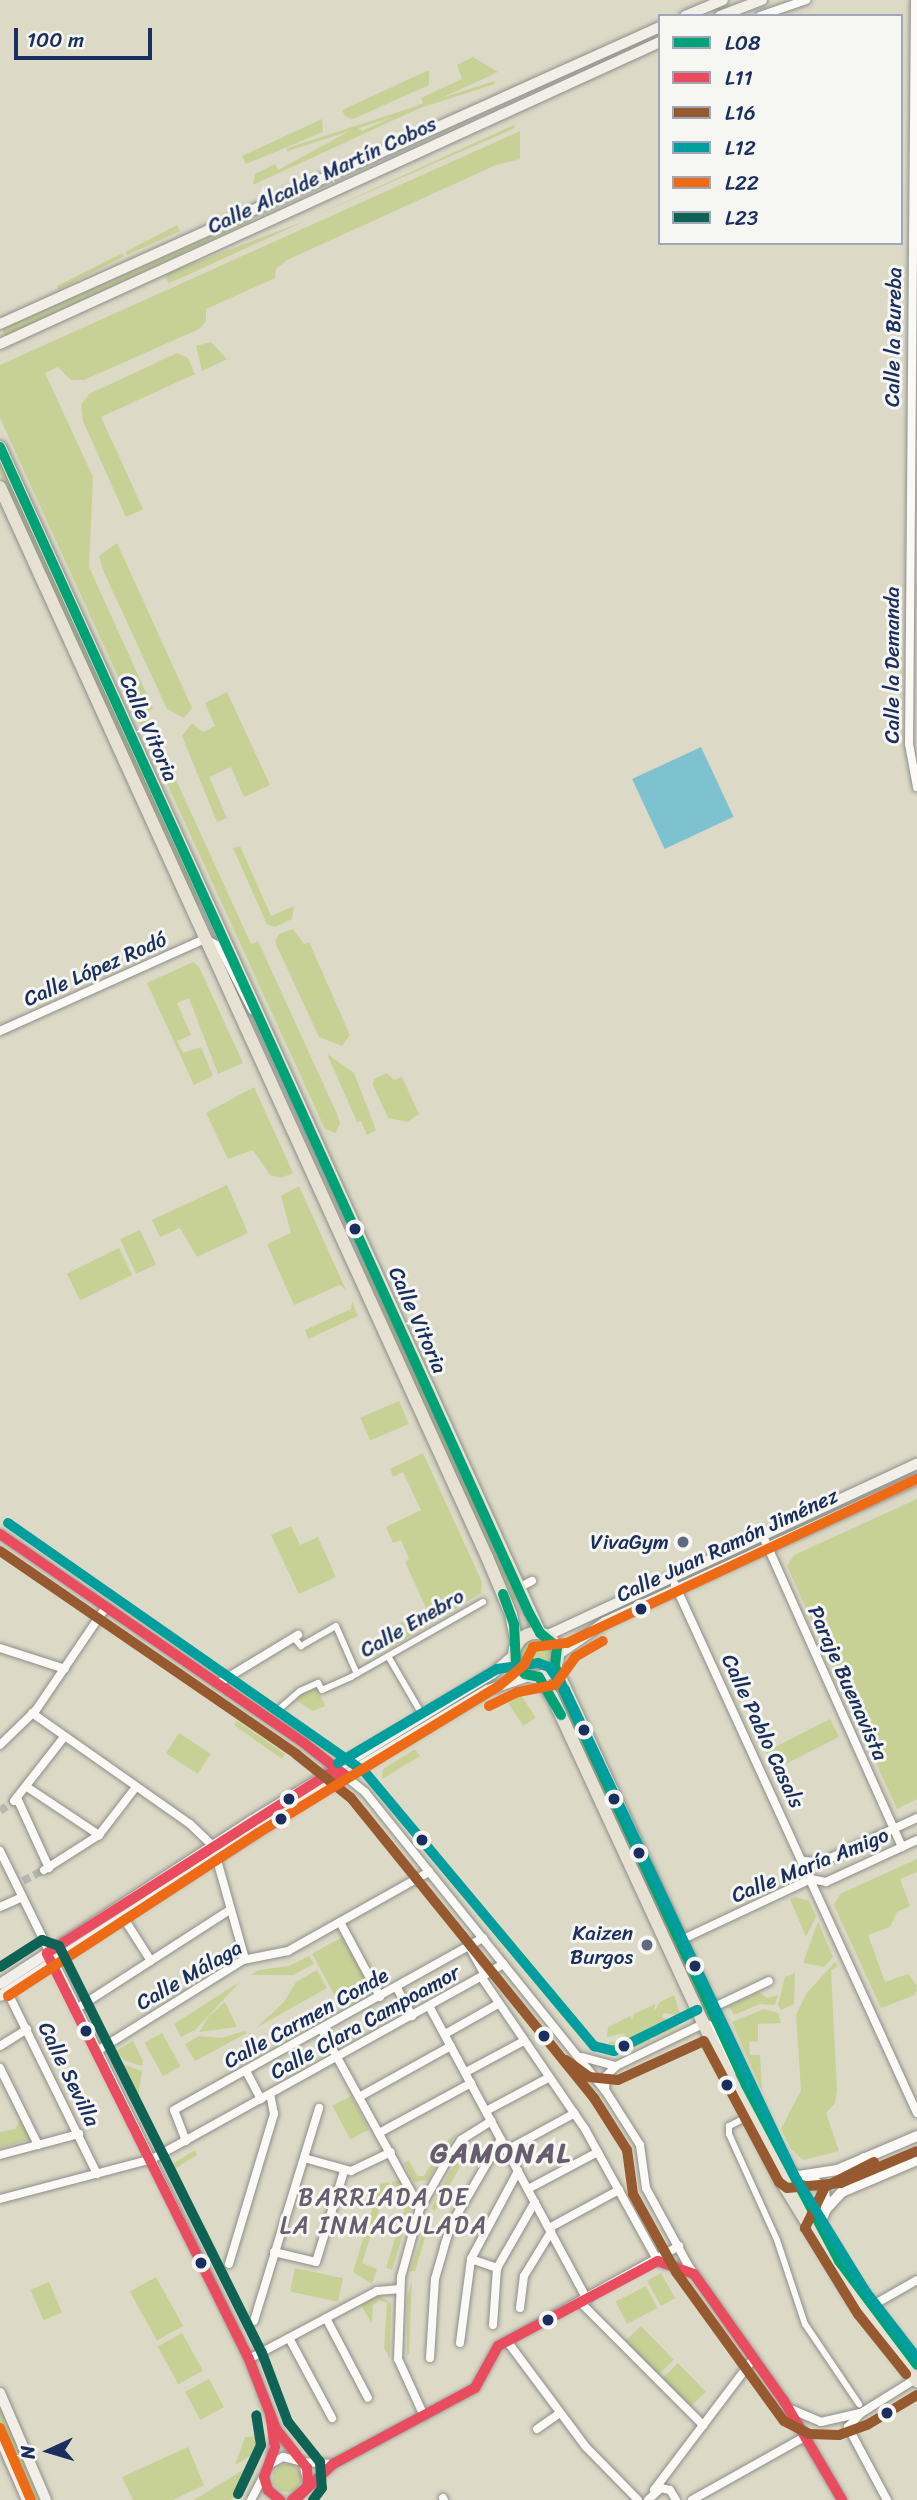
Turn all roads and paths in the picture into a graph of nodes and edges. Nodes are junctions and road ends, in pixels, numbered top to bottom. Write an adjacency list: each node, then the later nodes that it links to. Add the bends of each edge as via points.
1 (723, 0): 5 (main road)
2 (762, 0): 6 (main road)
3 (806, 0): 7 (street)
4 (914, 2): 14 (street, Calle la Bureba)
5 (689, 14)
6 (725, 14)
7 (766, 14)
8 (658, 28): 10 (main road, Calle Alcalde Martín Cobos)
9 (658, 43): 11 (main road, Calle Alcalde Martín Cobos)
10 (0, 324)
11 (0, 344)
12 (0, 447): 20 (highway, Calle Vitoria)
13 (0, 487): 21 (highway, Calle Vitoria)
14 (909, 513): 15 (street); 16 (street, Calle la Bureba)
15 (917, 523)
16 (913, 543): 18 (street, Calle la Demanda)
17 (917, 557): 18 (street)
18 (909, 569): 19 (street, Calle la Demanda, via 909,744)
19 (917, 787)
20 (211, 911): 21 (highway); 22 (highway, Calle Vitoria)
21 (205, 939): 22 (street, Calle Vitoria, via 219,946 244,1000); 23 (street, Calle López Rodó); 35 (highway, Calle Vitoria, via 487,1557 511,1614)
22 (262, 1024): 32 (highway, Calle Vitoria)
23 (0, 1031)
24 (916, 1472): 26 (main road, Calle Juan Ramón Jiménez); 27 (main road, Calle Juan Ramón Jiménez)
25 (0, 1534): 31 (street)
26 (762, 1534): 27 (street, Paraje Buenavista); 28 (main road, Calle Juan Ramón Jiménez)
27 (768, 1547): 29 (main road, Calle Juan Ramón Jiménez); 51 (street, Paraje Buenavista)
28 (665, 1579): 29 (street); 32 (main road, Calle Juan Ramón Jiménez)
29 (678, 1588): 37 (main road, Calle Juan Ramón Jiménez, via 605,1622); 57 (street, Calle Pablo Casals)
30 (483, 1602): 36 (street, Calle Enebro)
31 (106, 1607): 38 (street); 41 (street)
32 (544, 1634): 35 (highway, via 527,1634); 37 (highway)
33 (296, 1636): 39 (street, Calle Enebro, via 301,1646 336,1626); 41 (street, Calle Enebro)
34 (0, 1648): 38 (street)
35 (515, 1649): 40 (highway, via 518,1668); 47 (main road, via 492,1674)
36 (388, 1656): 39 (street, Calle Enebro); 42 (street)
37 (557, 1660): 40 (highway); 68 (highway)
38 (65, 1669): 44 (street)
39 (358, 1674): 43 (street, Calle Enebro, via 322,1690 318,1683 300,1691)
40 (534, 1676): 47 (main road, via 488,1690); 84 (highway, via 598,1792)
41 (217, 1684): 47 (street)
42 (419, 1709)
43 (278, 1710)
44 (32, 1713): 45 (street); 46 (street)
45 (64, 1737): 48 (street); 49 (street)
46 (0, 1745)
47 (341, 1771): 56 (main road); 58 (street)
48 (27, 1787): 52 (street); 52 (street, via 15,1800 47,1869)
49 (136, 1787): 52 (street); 56 (street)
50 (917, 1818): 51 (street, Calle María Amigo)
51 (894, 1828): 54 (street, Paraje Buenavista); 57 (street, Calle María Amigo, via 822,1862)
52 (99, 1835)
53 (917, 1840): 54 (street, Calle María Amigo)
54 (902, 1847): 60 (street, Calle María Amigo)
55 (0, 1850): 61 (street, via 20,1883)
56 (214, 1851): 64 (street); 65 (main road); 70 (main road)
57 (803, 1861): 59 (street, Calle Pablo Casals)
58 (429, 1872): 66 (street, Calle Málaga); 67 (street)
59 (811, 1879): 60 (street, Calle María Amigo); 62 (street, Calle Pablo Casals); 68 (street, Calle María Amigo)
60 (826, 1882): 62 (street)
61 (22, 1897): 63 (street); 70 (street)
62 (821, 1903): 108 (street, Calle Pablo Casals)
63 (0, 1907)
64 (231, 1909): 71 (street); 72 (street)
65 (123, 1917): 70 (main road); 72 (street)
66 (340, 1922): 71 (street, Calle Málaga, via 288,1951); 78 (street)
67 (483, 1938): 69 (street, Calle Carmen Conde); 73 (street)
68 (678, 1941): 81 (highway)
69 (470, 1948): 74 (street, Calle Clara Campoamor); 76 (street, Calle Carmen Conde)
70 (50, 1958): 77 (main road); 82 (street)
71 (245, 1959): 91 (street, Calle Málaga)
72 (150, 1961): 82 (street)
73 (507, 1968): 74 (street, Calle Clara Campoamor); 92 (street)
74 (484, 1976): 79 (street); 80 (street, Calle Clara Campoamor)
75 (768, 1981): 81 (street)
76 (397, 1988): 78 (street, Calle Carmen Conde); 83 (street)
77 (2, 1990): 85 (street, Calle Sevilla)
78 (380, 1997): 86 (street, Calle Carmen Conde)
79 (498, 2004): 87 (street); 88 (street)
80 (429, 2006): 83 (street, Calle Clara Campoamor); 87 (street)
81 (710, 2009): 100 (highway)
82 (76, 2010): 91 (street)
83 (412, 2016): 93 (street, Calle Clara Campoamor)
84 (703, 2023): 94 (street); 100 (street, via 712,2025); 130 (highway)
85 (27, 2029): 89 (street); 112 (street, Calle Sevilla)
86 (322, 2030): 93 (street); 96 (street, Calle Carmen Conde)
87 (445, 2034): 90 (street)
88 (522, 2042): 97 (street); 98 (street)
89 (0, 2046)
90 (451, 2046): 97 (street); 103 (street)
91 (97, 2051): 123 (street)
92 (576, 2052): 94 (street, via 594,2064); 101 (street)
93 (337, 2057): 102 (street, Calle Clara Campoamor); 103 (street)
94 (616, 2066): 101 (street, via 606,2076)
95 (0, 2068): 116 (street)
96 (246, 2071): 104 (street, Calle Clara Campoamor); 115 (street, Calle Carmen Conde, via 174,2110)
97 (466, 2072): 99 (street)
98 (548, 2078): 106 (street); 107 (street)
99 (471, 2083): 106 (street); 111 (street)
100 (746, 2085): 130 (highway)
101 (605, 2090): 139 (street, via 640,2146 646,2188)
102 (270, 2094): 104 (street, Calle Clara Campoamor); 143 (street, via 274,2114)
103 (359, 2096): 111 (street)
104 (261, 2099): 115 (street, Calle Clara Campoamor)
105 (318, 2108): 121 (street)
106 (486, 2111): 110 (street)
107 (575, 2113): 117 (street); 118 (street)
108 (917, 2113)
109 (743, 2119): 165 (street, via 729,2126 729,2134 777,2241 805,2324)
110 (491, 2121): 114 (street); 135 (street, via 461,2140)
111 (379, 2133): 119 (street)
112 (79, 2134): 116 (street); 127 (street, Calle Sevilla)
113 (917, 2136): 122 (street)
114 (501, 2139): 117 (street); 158 (street, via 451,2225 435,2279)
115 (186, 2141): 123 (street, Calle Clara Campoamor)
116 (38, 2145): 120 (street)
117 (507, 2150): 126 (street)
118 (598, 2151): 131 (street); 132 (street)
119 (391, 2152): 125 (street, via 354,2171); 135 (street)
120 (0, 2155)
121 (304, 2158): 125 (street); 140 (street)
122 (864, 2158): 128 (street, via 837,2170); 129 (street)
123 (152, 2160): 127 (street, Calle Clara Campoamor); 157 (street)
124 (917, 2160): 129 (street)
125 (344, 2171): 140 (street, via 316,2262)
126 (518, 2171): 131 (street); 141 (street)
127 (97, 2174): 133 (street, Calle Clara Campoamor)
128 (805, 2175): 130 (street); 136 (street, via 821,2185)
129 (872, 2177): 136 (street, via 842,2192)
130 (787, 2178): 137 (highway); 150 (highway)
131 (528, 2189): 134 (street)
132 (619, 2190): 138 (street); 142 (street)
133 (0, 2198)
134 (535, 2202): 138 (street); 144 (street)
135 (420, 2208): 147 (street)
136 (826, 2209): 137 (street)
137 (819, 2226): 150 (highway)
138 (550, 2230): 148 (street); 149 (street, via 524,2276)
139 (678, 2246): 142 (street); 145 (street)
140 (274, 2252): 152 (street)
141 (471, 2259): 144 (street); 156 (street)
142 (658, 2261): 145 (street); 148 (street)
143 (229, 2264)
144 (497, 2268): 153 (street)
145 (693, 2273): 159 (street)
146 (917, 2280): 150 (street)
147 (398, 2289): 151 (street, via 377,2291); 167 (street, via 398,2359)
148 (584, 2301): 155 (street); 169 (street)
149 (520, 2308)
150 (867, 2310): 160 (highway); 161 (highway)
151 (326, 2318): 154 (street); 163 (street)
152 (254, 2321)
153 (493, 2325)
154 (289, 2338): 157 (street); 168 (street)
155 (507, 2341): 166 (street); 167 (street, via 493,2353 475,2388)
156 (460, 2343)
157 (249, 2358): 170 (street)
158 (430, 2358)
159 (754, 2358): 164 (street); 169 (street)
160 (917, 2365)
161 (917, 2379): 165 (street)
162 (0, 2393): 186 (main road)
163 (368, 2398)
164 (784, 2401): 165 (street, via 816,2422); 172 (street)
165 (860, 2408): 192 (street, via 849,2434)
166 (560, 2413): 171 (street); 184 (street)
167 (424, 2416): 177 (street)
168 (332, 2418)
169 (703, 2425): 179 (street)
170 (276, 2429): 175 (street); 176 (street)
171 (537, 2429)
172 (806, 2436): 190 (street); 191 (street)
173 (0, 2438): 178 (main road)
174 (0, 2452): 178 (street)
175 (301, 2460): 176 (street, via 283,2457); 177 (street); 181 (street)
176 (270, 2463): 180 (street)
177 (333, 2464): 181 (street)
178 (11, 2465): 185 (main road)
179 (666, 2473): 182 (street); 183 (street)
180 (264, 2477): 187 (street); 188 (street)
181 (307, 2492): 189 (street)
182 (651, 2495): 183 (street); 184 (street)
183 (675, 2497)
184 (636, 2499)
185 (27, 2500)
186 (46, 2500)
187 (251, 2500)
188 (278, 2500)
189 (292, 2500)
190 (692, 2500)
191 (842, 2500)
192 (887, 2500)

